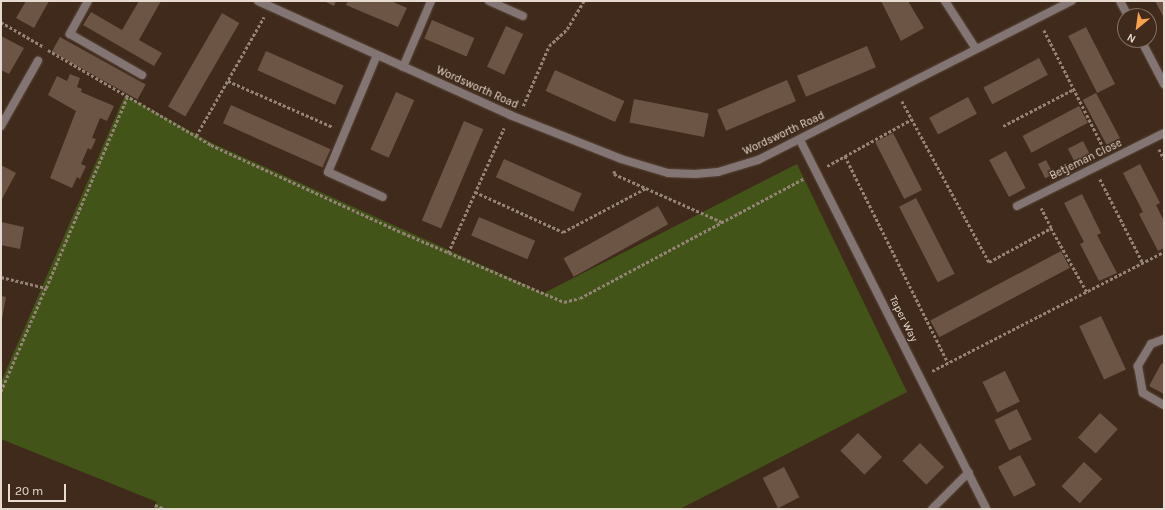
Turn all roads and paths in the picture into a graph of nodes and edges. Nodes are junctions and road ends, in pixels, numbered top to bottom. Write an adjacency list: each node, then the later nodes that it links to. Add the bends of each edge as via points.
1 (88, 1): 17 (street, via 70,34)
2 (258, 1): 8 (street, Wordsworth Road)
3 (431, 1): 16 (street)
4 (489, 1): 9 (street)
5 (584, 1): 23 (path, via 567,29 549,46)
6 (945, 1): 13 (street)
7 (1072, 1): 10 (street, Wordsworth Road)
8 (269, 7): 14 (street, Wordsworth Road); 18 (path)
9 (523, 16)
10 (1038, 18): 13 (street, Wordsworth Road); 20 (path)
11 (1, 22): 22 (path)
12 (1145, 48): 19 (street)
13 (976, 49): 21 (street, Wordsworth Road)
14 (377, 55): 16 (street, Wordsworth Road); 27 (street)
15 (38, 61): 25 (street)
16 (402, 67): 23 (street, Wordsworth Road)
17 (142, 75)
18 (228, 81): 27 (path); 29 (path)
19 (1164, 84)
20 (1074, 89): 26 (path); 33 (path)
21 (896, 90): 24 (path); 30 (street, Wordsworth Road)
22 (127, 97): 29 (path); 47 (path)
23 (514, 116): 32 (street, Wordsworth Road); 37 (path)
24 (912, 119): 31 (path); 42 (path, via 988,262)
25 (1, 126)
26 (1003, 126)
27 (345, 132): 38 (street, via 328,172)
28 (1164, 133): 33 (street, Betjeman Close)
29 (196, 136): 44 (path)
30 (800, 140): 32 (street, Wordsworth Road, via 758,160 718,172 668,173); 35 (street, Taper Way)
31 (845, 156): 35 (path); 50 (path)
32 (621, 159): 36 (path, via 614,174)
33 (1109, 160): 34 (street, Betjeman Close)
34 (1094, 168): 39 (street, Betjeman Close); 45 (path)
35 (815, 172): 41 (path); 54 (street, Taper Way)
36 (646, 188): 37 (path, via 563,232); 41 (path)
37 (475, 192): 44 (path)
38 (383, 197)
39 (1035, 197): 40 (street, Betjeman Close); 42 (path)
40 (1017, 206)
41 (722, 222): 44 (path, via 572,302 564,302 539,293)
42 (1051, 228): 48 (path)
43 (1164, 252): 45 (path)
44 (448, 253)
45 (1143, 263): 48 (path)
46 (1, 277): 47 (path)
47 (46, 288): 52 (path)
48 (1087, 292): 50 (path)
49 (1164, 339): 53 (street, via 1151,344 1138,366 1143,393)
50 (948, 363): 51 (path)
51 (927, 374)
52 (1, 392)
53 (1164, 405)
54 (969, 472): 57 (street); 58 (street, Taper Way)
55 (155, 505): 56 (path)
56 (165, 509)
57 (932, 509)
58 (986, 509)

